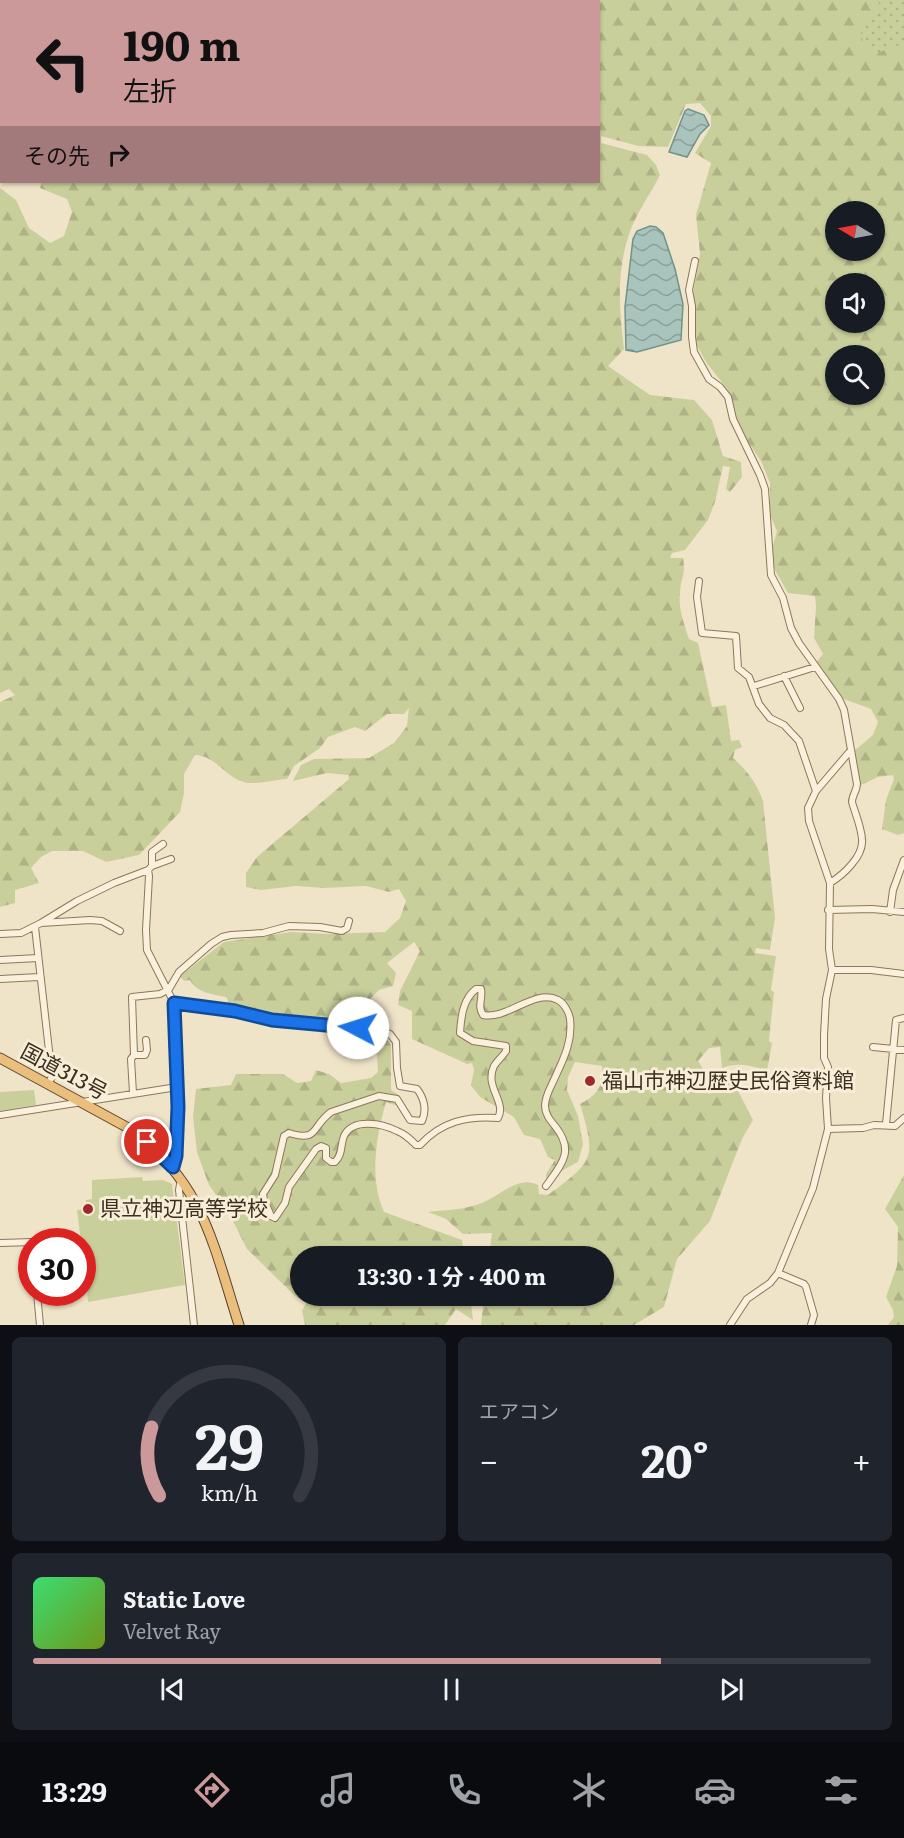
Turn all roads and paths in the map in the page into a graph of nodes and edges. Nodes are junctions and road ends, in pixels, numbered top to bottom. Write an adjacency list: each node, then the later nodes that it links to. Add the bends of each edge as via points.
1 (695, 261): 3 (street, via 689,290 694,352 709,379 728,397 733,419 760,475 765,489 771,574 791,628)
2 (699, 581): 5 (street, via 702,633 736,636 738,668)
3 (815, 667): 4 (street); 7 (street, via 840,699)
4 (784, 676): 5 (street); 6 (street)
5 (754, 686): 8 (street, via 759,704 770,718 784,725 799,741)
6 (800, 708)
7 (851, 750): 8 (street); 13 (street, via 857,789 852,802 862,846 854,861)
8 (816, 790): 13 (street, via 808,808 809,821)
9 (163, 844): 12 (street, via 152,852)
10 (171, 859): 12 (street)
11 (904, 860): 15 (street)
12 (150, 868): 18 (street, via 77,901); 27 (street, via 147,950)
13 (830, 883): 14 (street)
14 (828, 910): 15 (street); 23 (street)
15 (890, 912): 16 (street)
16 (904, 912)
17 (349, 921): 27 (street, via 342,931 289,926 222,937 178,972)
18 (38, 925): 19 (street, via 102,921); 20 (street, via 21,933); 21 (street)
19 (120, 931)
20 (0, 934)
21 (38, 958): 22 (street); 25 (street)
22 (0, 960)
23 (832, 970): 24 (street); 43 (street, via 824,1035)
24 (904, 974)
25 (39, 977): 26 (street); 36 (street, via 52,1077)
26 (0, 979)
27 (169, 989): 28 (street); 34 (street, via 132,997)
28 (174, 1003): 37 (street); 46 (street, via 390,1034 396,1042 400,1086 417,1089 421,1094 425,1106 423,1121 410,1120 397,1099 379,1096 331,1112 310,1136 284,1136 275,1175 263,1194 275,1218 289,1187 315,1149 326,1148 326,1158 335,1162 351,1129 363,1124 381,1126 398,1131 416,1145 444,1124 498,1118 500,1107 490,1079 506,1047 473,1041 460,1033 463,1009 476,989 482,993 479,1009 488,1016 538,999 560,1001 569,1013 570,1045 547,1093 545,1106 563,1137 565,1150 563,1163)
29 (904, 1018): 32 (street, via 896,1020)
30 (146, 1040): 34 (street, via 145,1055)
31 (873, 1047): 32 (street)
32 (893, 1049): 33 (street); 42 (street)
33 (904, 1050)
34 (134, 1055): 38 (street)
35 (0, 1058): 36 (highway, 国道313号)
36 (48, 1084): 39 (highway, 国道313号)
37 (177, 1088): 38 (street); 44 (street)
38 (133, 1094): 39 (street)
39 (81, 1102): 40 (street); 44 (highway, 国道313号, via 132,1130)
40 (0, 1115)
41 (904, 1118): 42 (street, via 896,1126)
42 (886, 1124): 43 (street)
43 (828, 1129): 49 (street, via 813,1188)
44 (173, 1167): 45 (highway, 国道313号)
45 (182, 1179): 52 (street, via 179,1190); 53 (highway, 国道313号, via 210,1233)
46 (546, 1186)
47 (18, 1242): 48 (street)
48 (0, 1243)
49 (778, 1273): 54 (street, via 747,1299); 55 (street, via 806,1287 814,1315)
50 (38, 1306): 51 (street)
51 (40, 1325)
52 (194, 1325)
53 (239, 1325)
54 (730, 1325)
55 (811, 1325)

